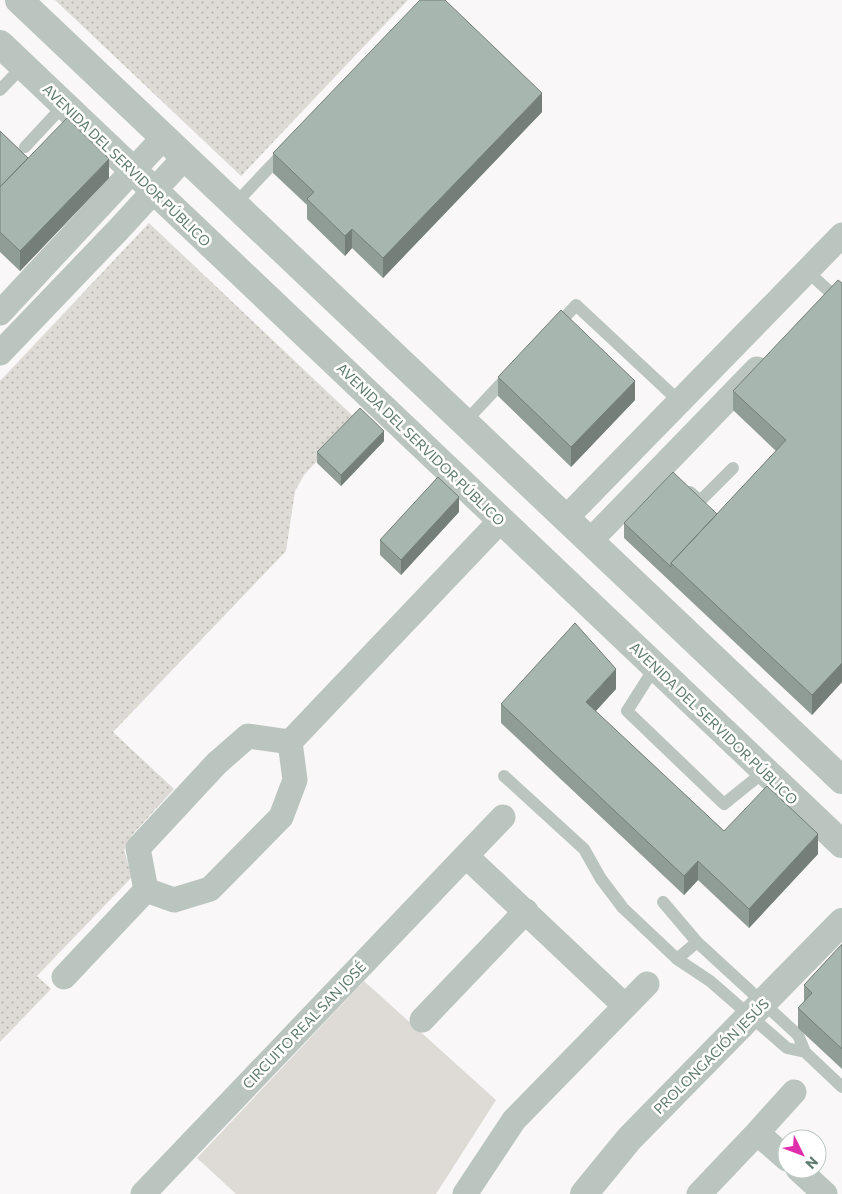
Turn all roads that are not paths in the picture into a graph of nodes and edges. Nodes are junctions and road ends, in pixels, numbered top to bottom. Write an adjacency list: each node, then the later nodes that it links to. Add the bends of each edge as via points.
1 (20, 0): 6 (street)
2 (0, 44): 3 (street, AVENIDA DEL SERVIDOR PÚBLICO)
3 (23, 66): 4 (lane); 5 (street, AVENIDA DEL SERVIDOR PÚBLICO)
4 (0, 90)
5 (64, 105): 8 (lane); 10 (street, AVENIDA DEL SERVIDOR PÚBLICO)
6 (164, 137): 9 (street); 10 (street)
7 (295, 141): 12 (lane)
8 (25, 147)
9 (185, 157): 11 (street); 12 (street)
10 (133, 171): 11 (street, AVENIDA DEL SERVIDOR PÚBLICO); 16 (street)
11 (154, 190): 18 (street); 26 (street, AVENIDA DEL SERVIDOR PÚBLICO)
12 (235, 204): 22 (street)
13 (842, 235): 14 (street)
14 (807, 271): 15 (lane); 21 (street)
15 (830, 294)
16 (0, 313)
17 (544, 340): 21 (lane, via 576,305)
18 (0, 353)
19 (771, 355): 27 (street, via 667,468)
20 (517, 367): 22 (lane)
21 (680, 402): 25 (street)
22 (465, 422): 25 (street)
23 (733, 468): 24 (lane, via 700,501)
24 (682, 483)
25 (566, 518): 27 (street)
26 (501, 520): 28 (street, AVENIDA DEL SERVIDOR PÚBLICO); 29 (street)
27 (590, 541): 32 (street)
28 (655, 667): 30 (street, AVENIDA DEL SERVIDOR PÚBLICO); 30 (lane, via 627,711 724,804)
29 (290, 742): 36 (street, via 248,736 217,763 138,848); 36 (street, via 295,780 281,817 210,889 174,900)
30 (765, 771): 34 (street, AVENIDA DEL SERVIDOR PÚBLICO)
31 (504, 776): 41 (lane, via 584,849 623,908)
32 (842, 780)
33 (503, 818): 35 (street, CIRCUITO REAL SAN JOSÉ)
34 (842, 844)
35 (466, 856): 38 (street); 54 (street, CIRCUITO REAL SAN JOSÉ)
36 (146, 890): 42 (street)
37 (663, 902): 40 (lane)
38 (526, 912): 44 (street); 46 (street)
39 (842, 922): 45 (street, PROLONGACIÓN JESÚS)
40 (696, 942): 41 (lane); 45 (lane)
41 (677, 959): 45 (lane)
42 (64, 977)
43 (647, 984): 44 (street)
44 (624, 1006): 53 (street, via 514,1120)
45 (756, 1009): 47 (lane, via 798,1035); 47 (lane, via 787,1048); 55 (street, PROLONGACIÓN JESÚS, via 629,1139)
46 (422, 1020)
47 (805, 1052): 48 (lane)
48 (842, 1087)
49 (794, 1092): 50 (street)
50 (757, 1133): 51 (street); 56 (street)
51 (777, 1150)
52 (809, 1179): 57 (street)
53 (474, 1191)
54 (143, 1194)
55 (584, 1194)
56 (700, 1194)
57 (825, 1194)

